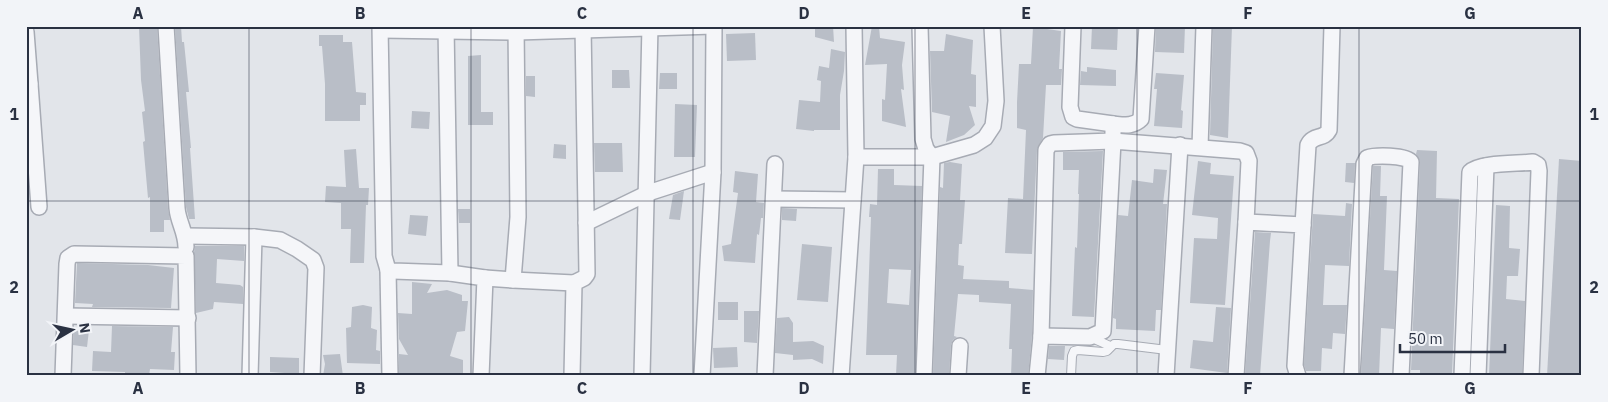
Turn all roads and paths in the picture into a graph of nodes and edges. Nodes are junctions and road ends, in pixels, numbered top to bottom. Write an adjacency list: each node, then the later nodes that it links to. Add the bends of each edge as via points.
1 (166, 26): 33 (street, via 178,220)
2 (714, 26): 12 (street); 25 (street)
3 (854, 26): 21 (street)
4 (920, 26): 22 (street, via 923,139)
5 (992, 26): 22 (street, via 996,101 993,126 985,138 974,145)
6 (1073, 26): 17 (street, via 1070,107 1073,117)
7 (1147, 26): 17 (street, via 1141,118 1130,125)
8 (1204, 26): 20 (street)
9 (1332, 26): 32 (street, via 1330,130 1327,135 1314,138 1308,144)
10 (380, 28): 13 (street); 36 (street, via 384,256)
11 (583, 28): 12 (street); 14 (street); 31 (street)
12 (650, 28): 26 (street)
13 (446, 29): 14 (street); 37 (street)
14 (517, 29): 39 (street, via 518,217)
15 (26, 32): 16 (street)
16 (28, 84): 29 (street)
17 (1113, 124): 18 (street)
18 (1112, 141): 19 (street); 43 (street, via 1054,143 1046,150); 44 (street, via 1103,331)
19 (1180, 145): 20 (street); 47 (street)
20 (1200, 147): 30 (street, via 1246,153)
21 (856, 156): 22 (street); 28 (street)
22 (932, 157): 59 (street)
23 (775, 164): 27 (street)
24 (1486, 166): 68 (street, via 1470,172); 69 (street); 70 (street, via 1533,162 1538,165)
25 (713, 172): 26 (street); 56 (street)
26 (648, 192): 31 (street); 55 (street)
27 (774, 199): 28 (street); 57 (street)
28 (853, 200): 58 (street)
29 (39, 207)
30 (1246, 222): 32 (street); 64 (street)
31 (586, 223): 40 (street, via 587,274)
32 (1303, 225): 65 (street, via 1295,366)
33 (186, 236): 34 (street); 35 (street)
34 (254, 238): 50 (street); 51 (street, via 280,240 313,260 316,268)
35 (186, 256): 41 (street, via 71,255 67,264); 42 (street)
36 (388, 270): 37 (street); 52 (street)
37 (450, 273): 38 (street)
38 (485, 278): 39 (street); 53 (street)
39 (513, 280): 40 (street)
40 (574, 283): 54 (street)
41 (66, 316): 42 (street); 48 (street)
42 (188, 318): 49 (street)
43 (1040, 336): 44 (street); 61 (street)
44 (1090, 337): 46 (lane)
45 (960, 346): 60 (street)
46 (1110, 346): 47 (lane, via 1118,344); 62 (lane, via 1103,352 1074,351)
47 (1168, 350): 63 (street)
48 (63, 376)
49 (188, 376)
50 (250, 376)
51 (312, 376)
52 (390, 376)
53 (481, 376)
54 (572, 376)
55 (642, 376)
56 (702, 376)
57 (765, 376)
58 (841, 376)
59 (924, 376)
60 (958, 376)
61 (1037, 376)
62 (1071, 376)
63 (1166, 376)
64 (1236, 376)
65 (1298, 376)
66 (1352, 376): 67 (street, via 1364,164 1372,156 1406,158 1412,162)
67 (1401, 376)
68 (1462, 376)
69 (1478, 376)
70 (1531, 376)

